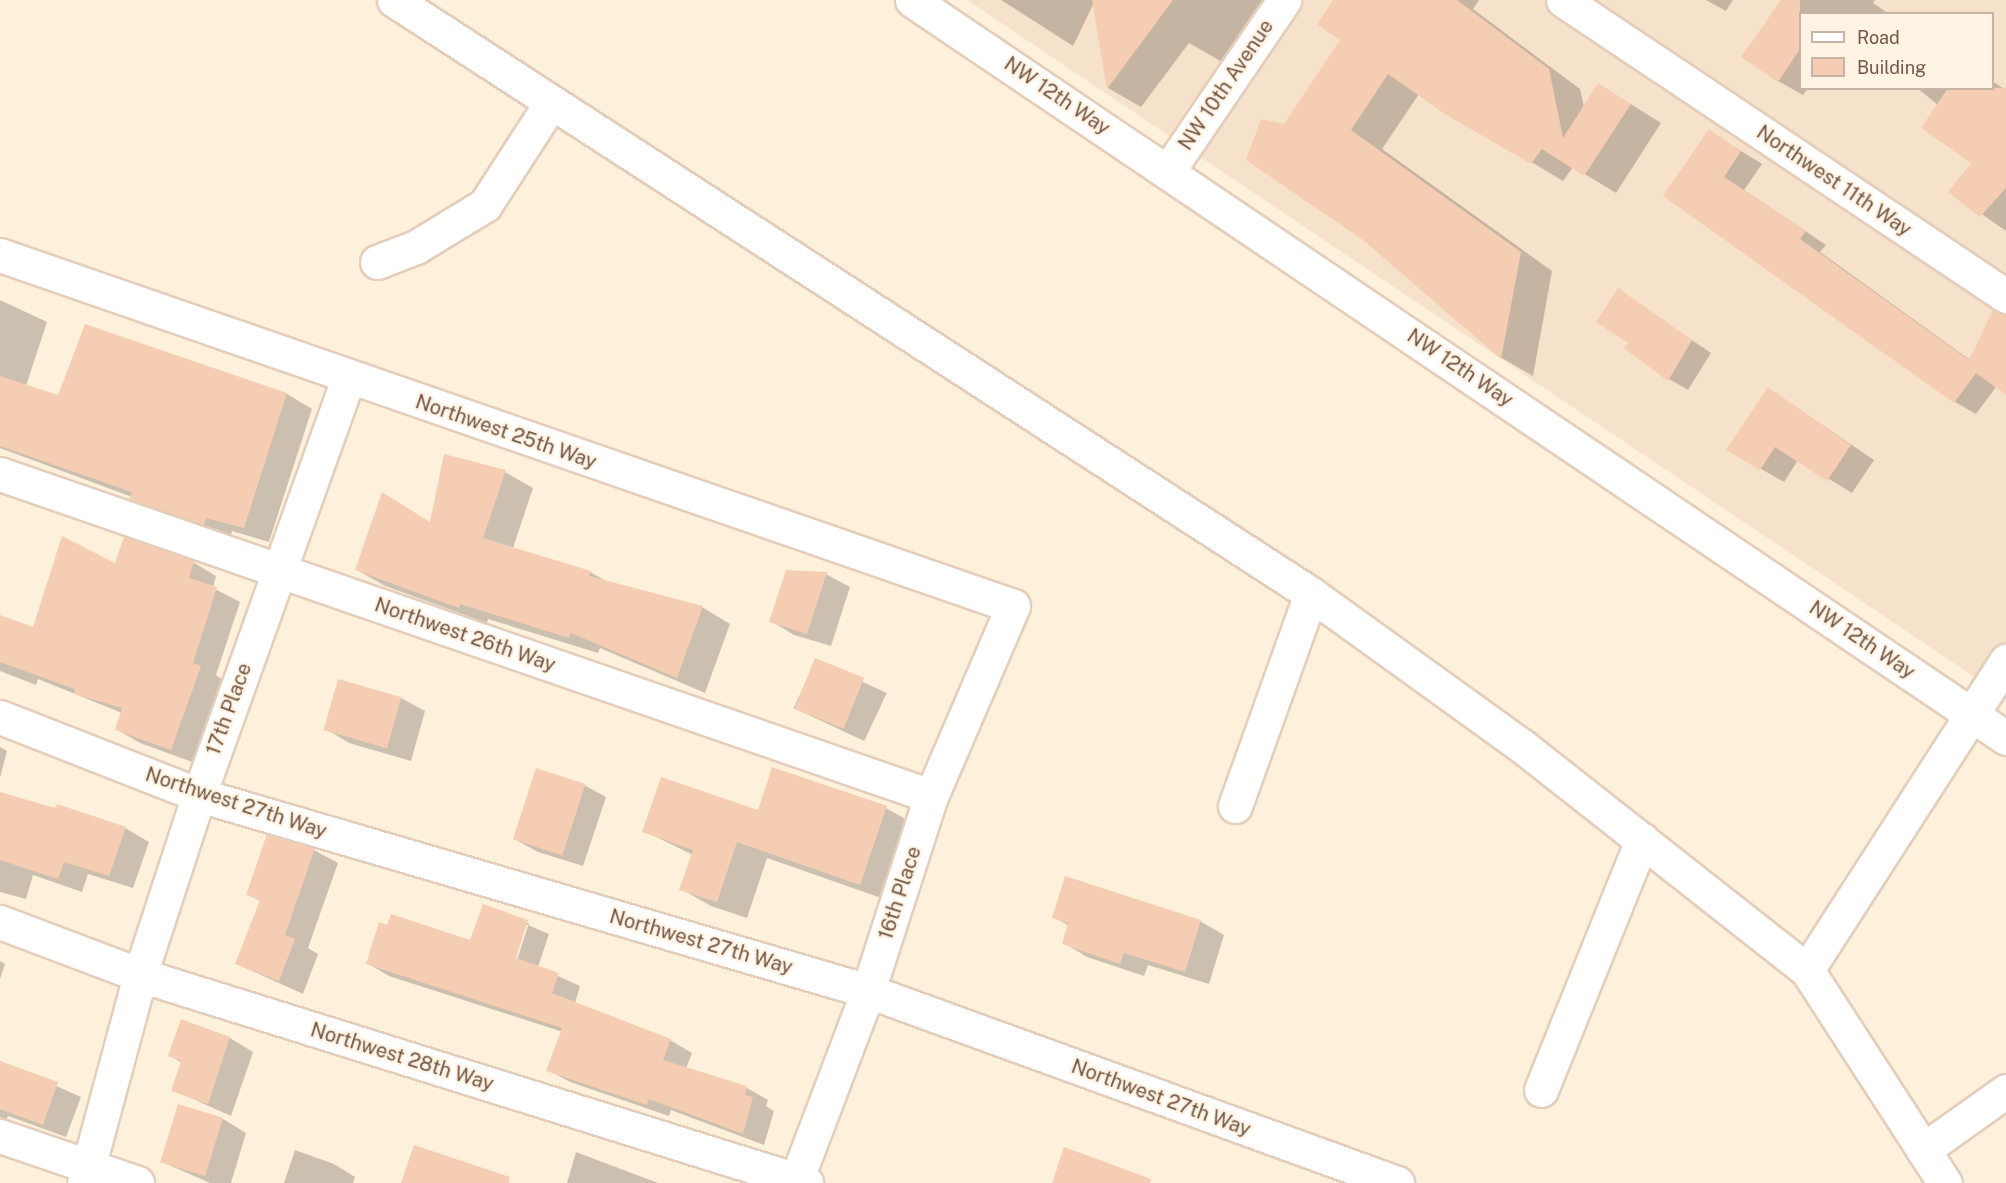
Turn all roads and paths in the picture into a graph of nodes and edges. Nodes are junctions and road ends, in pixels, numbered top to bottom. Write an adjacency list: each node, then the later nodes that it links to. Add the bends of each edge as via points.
1 (394, 0): 5 (street)
2 (912, 0): 6 (street, NW 12th Way)
3 (1284, 0): 6 (street, NW 10th Avenue)
4 (1563, 0): 9 (street, Northwest 11th Way)
5 (551, 102): 8 (street, via 485,205 416,247); 13 (street)
6 (1168, 171): 16 (street, NW 12th Way)
7 (0, 255): 10 (street, Northwest 25th Way)
8 (377, 262)
9 (2006, 296)
10 (349, 377): 12 (street, 17th Place); 14 (street, Northwest 25th Way)
11 (0, 474): 12 (street, Northwest 26th Way)
12 (279, 571): 19 (street, 17th Place); 20 (street, Northwest 26th Way)
13 (1311, 594): 21 (street); 22 (street, via 1522,746)
14 (1013, 606): 20 (street, 16th Place)
15 (2006, 661): 16 (street)
16 (1970, 713): 18 (street, NW 12th Way); 24 (street)
17 (0, 717): 19 (street, Northwest 27th Way)
18 (2006, 738)
19 (199, 795): 25 (street, 17th Place); 26 (street, Northwest 27th Way)
20 (931, 796): 26 (street, 16th Place)
21 (1235, 806)
22 (1642, 840): 24 (street); 27 (street)
23 (0, 922): 25 (street, Northwest 28th Way)
24 (1807, 970): 30 (street)
25 (140, 975): 31 (street, 17th Place); 32 (street, Northwest 28th Way)
26 (868, 991): 32 (street, 16th Place); 34 (street, Northwest 27th Way)
27 (1541, 1090)
28 (2006, 1091): 30 (street)
29 (0, 1136): 31 (street)
30 (1923, 1150): 35 (street)
31 (87, 1175): 33 (street)
32 (799, 1182)
33 (137, 1183)
34 (1397, 1183)
35 (1944, 1183)

